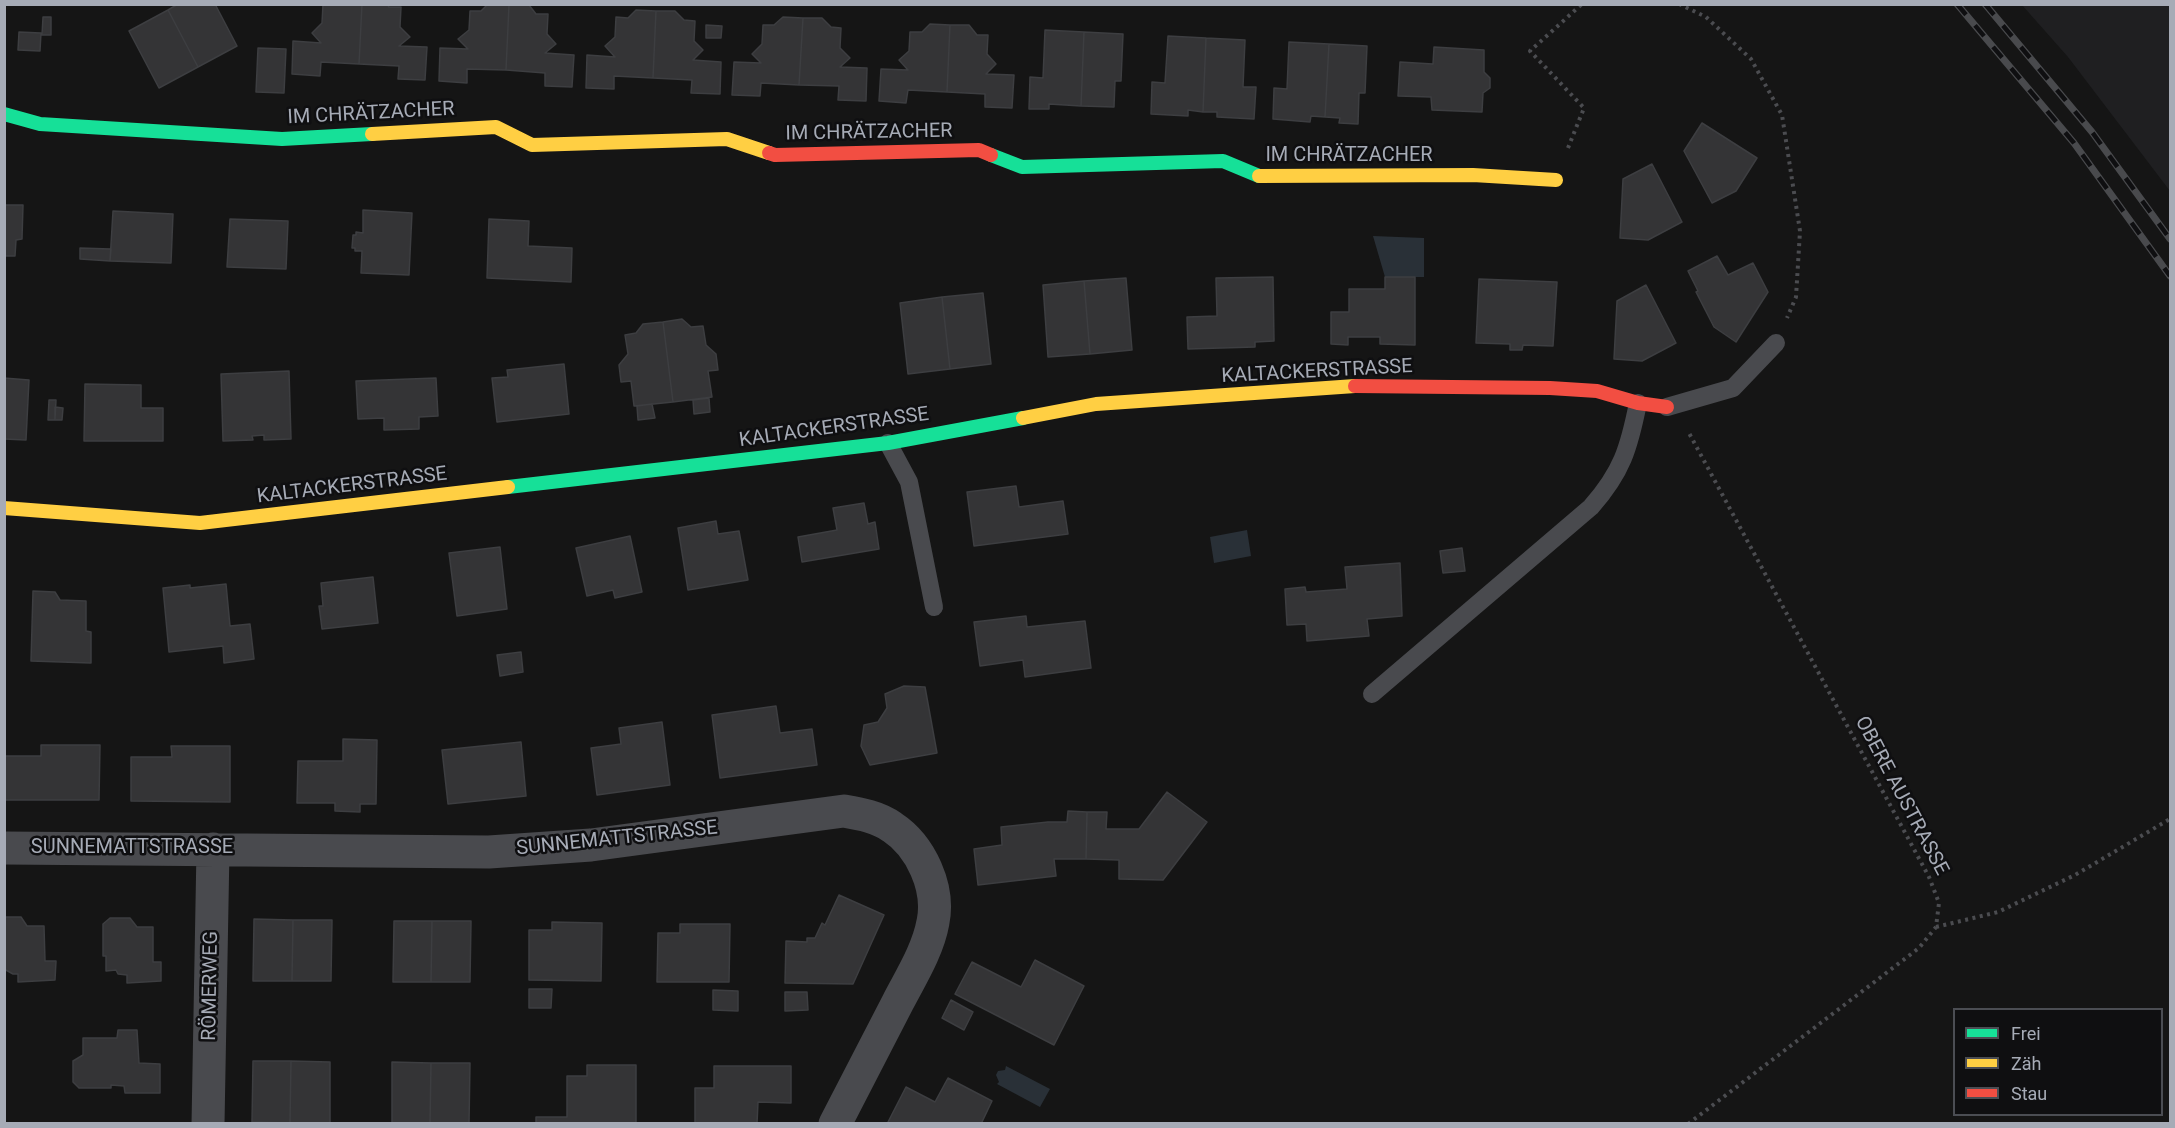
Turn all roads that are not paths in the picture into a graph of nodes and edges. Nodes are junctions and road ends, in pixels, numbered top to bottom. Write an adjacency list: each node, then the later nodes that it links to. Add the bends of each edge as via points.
1 (4, 114): 2 (street, IM CHRÄTZACHER, via 40,124 282,139 496,127 532,145 727,139 775,155 979,150 1022,167 1223,161 1261,177 1473,175)
2 (1556, 180)
3 (1776, 344): 5 (lane, via 1733,388)
4 (1638, 403): 5 (street, KALTACKERSTRASSE); 6 (street, KALTACKERSTRASSE, via 1597,391 1550,388 1358,386 1096,404); 9 (lane, via 1631,439 1608,488)
5 (1667, 407)
6 (888, 443): 7 (street, KALTACKERSTRASSE, via 200,523); 8 (lane, via 909,482)
7 (4, 508)
8 (934, 607)
9 (1372, 694)
10 (4, 848): 11 (street, SUNNEMATTSTRASSE)
11 (213, 849): 12 (street, RÖMERWEG); 13 (street, SUNNEMATTSTRASSE, via 489,852 591,845 844,810 870,816 892,827 910,843 924,864 934,894 934,922 920,961)
12 (208, 1124)
13 (835, 1124)

